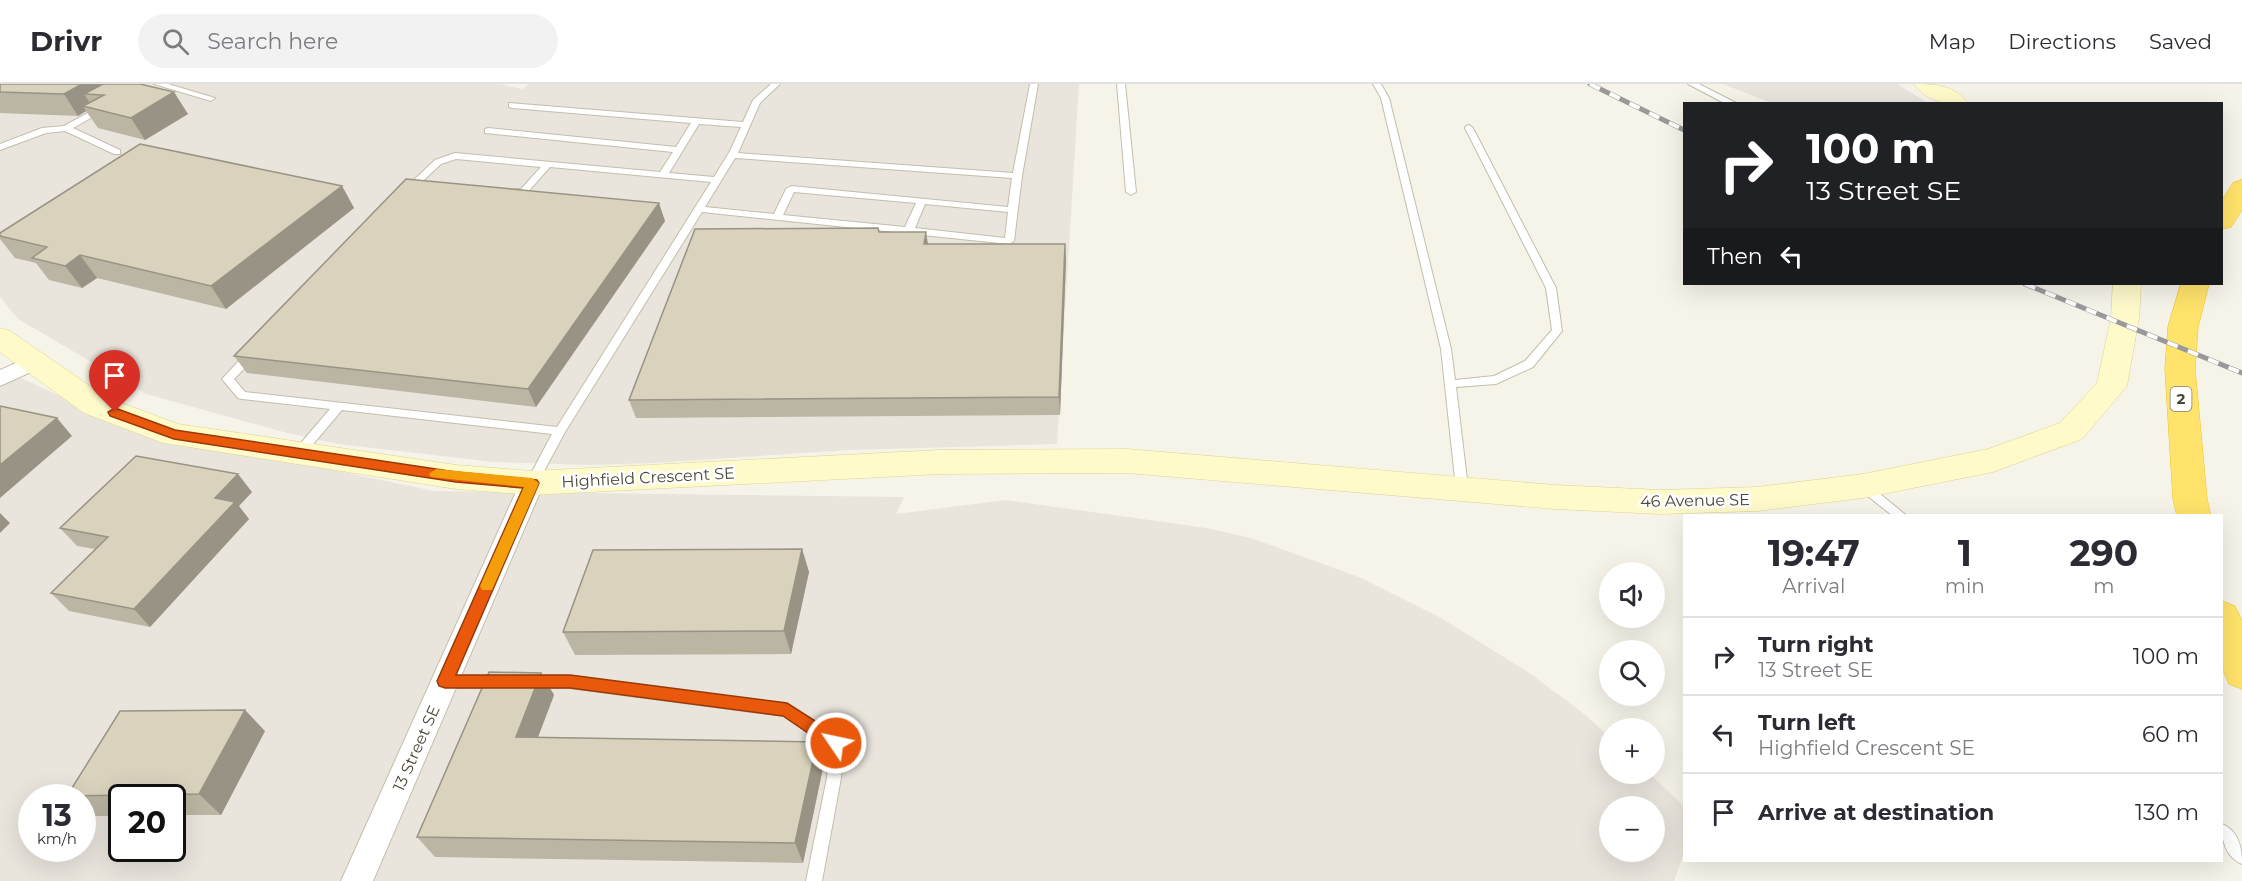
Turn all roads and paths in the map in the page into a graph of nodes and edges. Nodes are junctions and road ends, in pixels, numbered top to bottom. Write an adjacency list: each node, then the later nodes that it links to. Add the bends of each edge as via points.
1 (158, 84): 8 (lane)
2 (776, 84): 14 (lane, via 756,102)
3 (1034, 84): 24 (lane)
4 (1121, 84): 28 (lane)
5 (1377, 84): 42 (lane, via 1384,98 1443,338)
6 (1692, 84): 9 (lane)
7 (1926, 84): 10 (street)
8 (210, 98)
9 (1730, 102)
10 (1954, 102)
11 (512, 105): 13 (lane)
12 (107, 106): 15 (lane)
13 (697, 120): 14 (lane); 19 (lane)
14 (746, 125): 21 (lane)
15 (66, 128): 18 (lane, via 45,130); 20 (lane)
16 (1469, 128): 42 (lane, via 1551,288 1557,331 1529,364 1496,380)
17 (488, 130): 19 (lane)
18 (0, 147)
19 (679, 150): 23 (lane)
20 (117, 152)
21 (733, 155): 24 (lane); 25 (lane)
22 (547, 165): 23 (lane); 27 (lane, via 523,192); 29 (lane, via 455,156 438,162 419,185)
23 (663, 175): 25 (lane)
24 (1017, 176): 32 (lane)
25 (717, 180): 31 (lane)
26 (2242, 188): 34 (highway)
27 (501, 191)
28 (1131, 192)
29 (398, 201)
30 (922, 201): 32 (lane); 33 (lane, via 791,189); 35 (lane)
31 (699, 209): 33 (lane); 44 (lane)
32 (1014, 210): 35 (lane, via 1009,241)
33 (777, 218): 35 (lane)
34 (2223, 219)
35 (908, 232)
36 (2127, 285): 48 (street, 46 Avenue SE, via 2112,386 2071,431 1993,460)
37 (2195, 285): 51 (highway, 2, via 2183,327 2180,369)
38 (0, 338): 40 (street, Highfield Crescent SE)
39 (261, 345): 43 (lane, via 228,379 242,395)
40 (34, 362): 41 (street); 45 (street, Highfield Crescent SE, via 95,405 174,435)
41 (0, 379)
42 (1450, 384): 49 (lane)
43 (339, 406): 44 (lane); 45 (lane)
44 (560, 431): 47 (lane)
45 (298, 453): 47 (street, Highfield Crescent SE, via 456,477)
46 (1181, 466): 47 (street, Highfield Crescent SE, via 1127,461 940,462); 49 (street, 46 Avenue SE)
47 (532, 483): 54 (street, 13 Street SE)
48 (1863, 486): 49 (street, 46 Avenue SE, via 1757,499 1660,502); 50 (lane)
49 (1462, 488)
50 (1899, 514)
51 (2194, 514)
52 (2223, 618): 53 (highway)
53 (2242, 673)
54 (445, 681): 57 (street, 13 Street SE); 58 (lane, via 570,682 787,710 836,743 834,778)
55 (2223, 832): 56 (lane)
56 (2242, 857)
57 (357, 881)
58 (814, 881)

